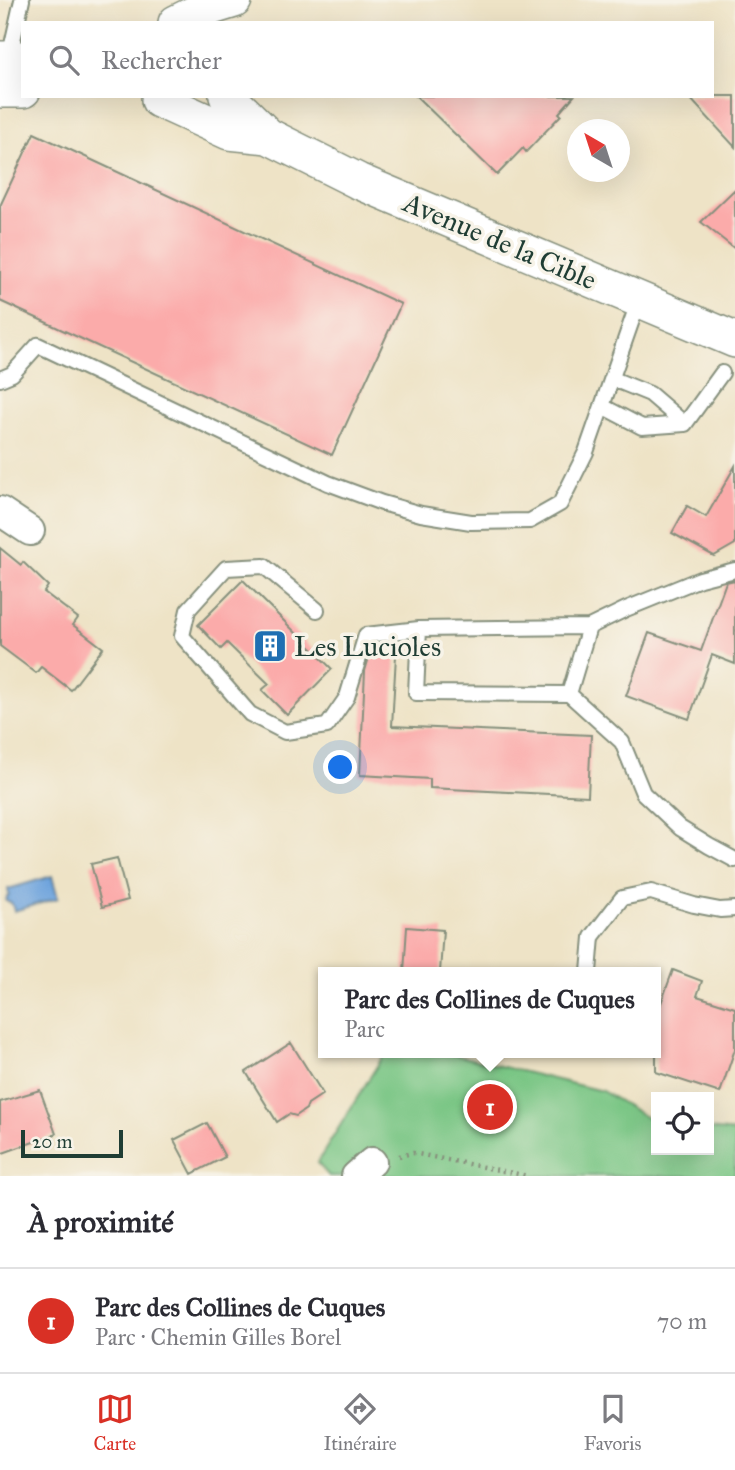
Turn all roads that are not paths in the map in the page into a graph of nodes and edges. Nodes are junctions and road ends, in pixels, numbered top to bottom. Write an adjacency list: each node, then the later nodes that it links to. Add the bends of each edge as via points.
1 (22, 0): 6 (lane)
2 (234, 0): 4 (street)
3 (257, 0): 5 (street)
4 (180, 21)
5 (229, 21)
6 (11, 71)
7 (159, 98): 9 (street, Avenue de la Cible, via 229,132)
8 (229, 98): 9 (street, Avenue de la Cible)
9 (268, 136): 10 (street, Avenue de la Cible, via 358,181)
10 (639, 299): 11 (street, Avenue de la Cible); 14 (lane)
11 (735, 340)
12 (722, 373): 16 (lane)
13 (0, 379): 15 (lane, via 12,373 37,345 328,483 421,514 471,522 530,521 560,504)
14 (612, 379): 15 (lane); 16 (lane, via 650,394)
15 (602, 406): 16 (lane, via 642,427)
16 (684, 424)
17 (0, 510): 18 (street)
18 (30, 531)
19 (735, 570): 21 (lane, via 700,579)
20 (317, 610): 22 (lane, via 264,566 226,568 188,610 181,636 250,715 285,732 327,726 347,696 366,635)
21 (589, 627): 22 (lane); 23 (lane)
22 (419, 629): 23 (lane, via 416,693)
23 (569, 694): 24 (lane, via 622,742 643,793 680,828)
24 (735, 860)
25 (735, 909): 26 (lane, via 694,905 651,892 622,898 592,937)
26 (589, 967)

